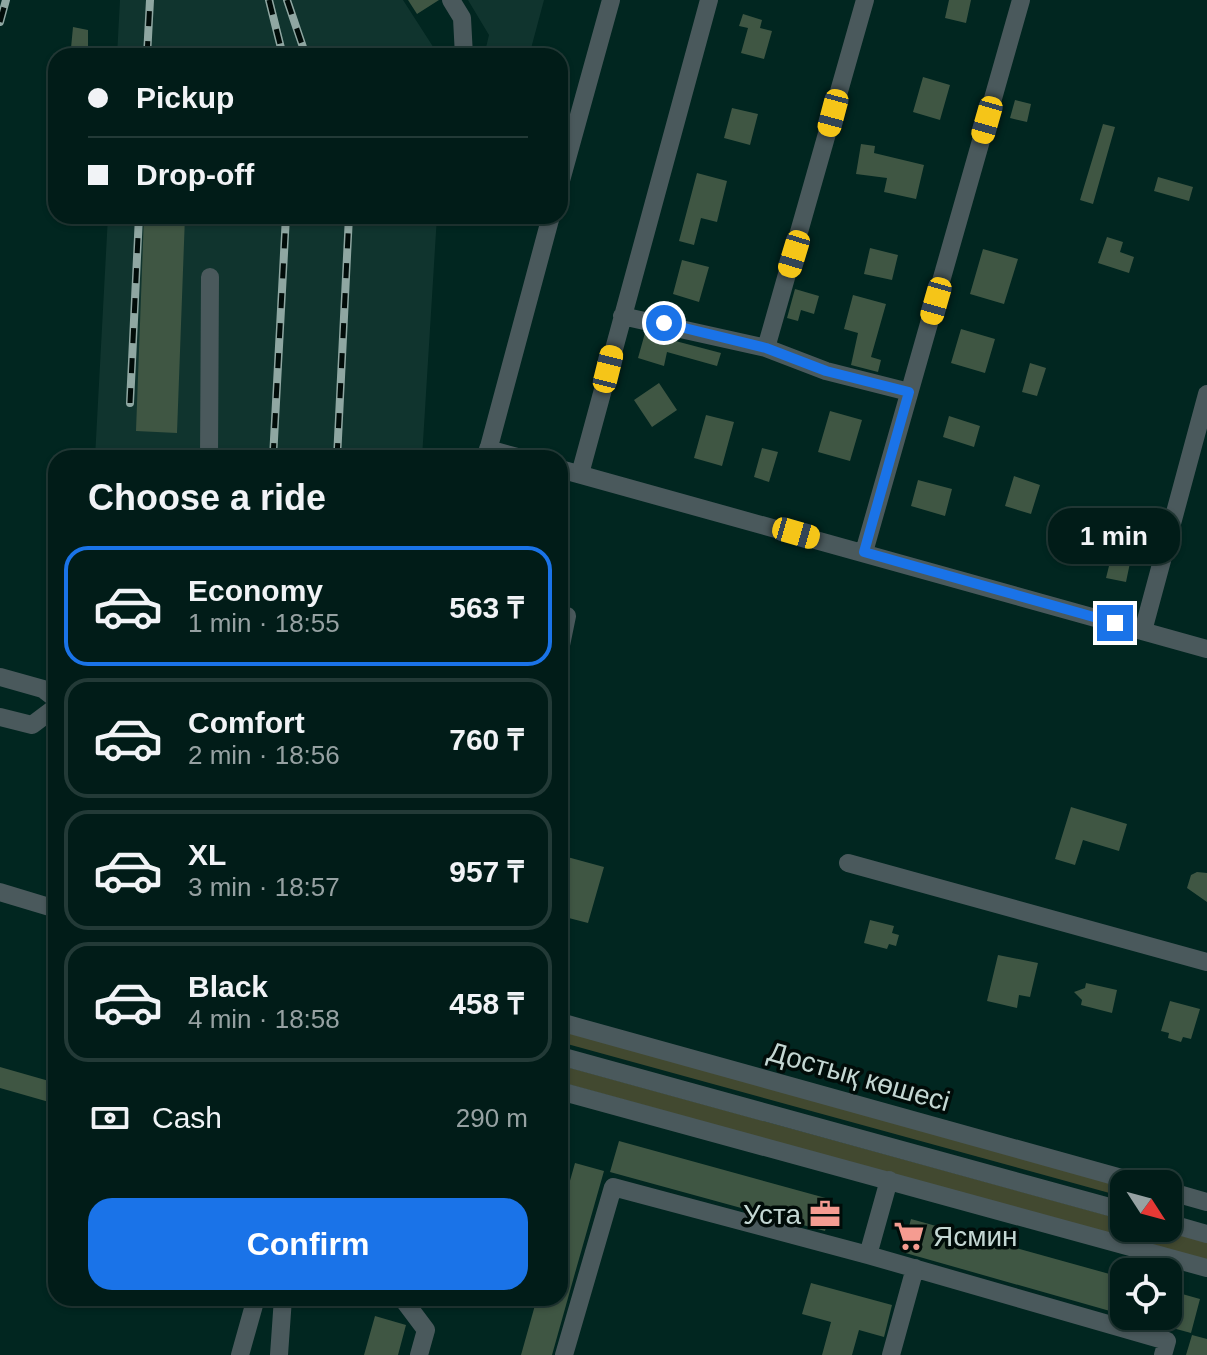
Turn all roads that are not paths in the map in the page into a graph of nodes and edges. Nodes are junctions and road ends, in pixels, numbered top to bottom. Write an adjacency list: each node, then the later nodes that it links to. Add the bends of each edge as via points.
1 (451, 0): 6 (street, via 462,18)
2 (611, 0): 7 (street)
3 (709, 0): 10 (street)
4 (865, 0): 11 (street)
5 (1021, 0): 12 (street)
6 (464, 48)
7 (568, 135)
8 (549, 224): 15 (street)
9 (210, 277): 14 (street)
10 (622, 316): 11 (street); 17 (street)
11 (766, 348): 12 (street, via 826,371)
12 (909, 392): 18 (street)
13 (1207, 394): 19 (street)
14 (209, 450)
15 (488, 450)
16 (568, 471): 17 (street)
17 (580, 474): 18 (street)
18 (864, 552): 19 (street)
19 (1143, 631): 20 (street)
20 (1207, 649)
21 (0, 677): 22 (street)
22 (48, 693)
23 (48, 713): 24 (street, via 32,725)
24 (0, 717)
25 (848, 863): 28 (street)
26 (0, 892): 27 (street)
27 (48, 907)
28 (1207, 962)
29 (568, 1024): 32 (street, Достық көшесі)
30 (568, 1058): 36 (street)
31 (568, 1093): 33 (street)
32 (1110, 1175)
33 (889, 1180): 39 (street); 41 (street)
34 (1182, 1195): 35 (street)
35 (1207, 1202)
36 (1110, 1207)
37 (1182, 1227): 38 (street)
38 (1207, 1234)
39 (868, 1255): 40 (street); 50 (street, via 613,1187)
40 (915, 1268): 51 (street); 52 (street, via 1167,1341)
41 (1207, 1268)
42 (254, 1306): 46 (street)
43 (276, 1306): 46 (street)
44 (281, 1306): 48 (street)
45 (408, 1306): 49 (street, via 426,1330)
46 (250, 1320): 47 (street)
47 (240, 1355)
48 (279, 1355)
49 (419, 1355)
50 (564, 1355)
51 (891, 1355)
52 (1163, 1355)

